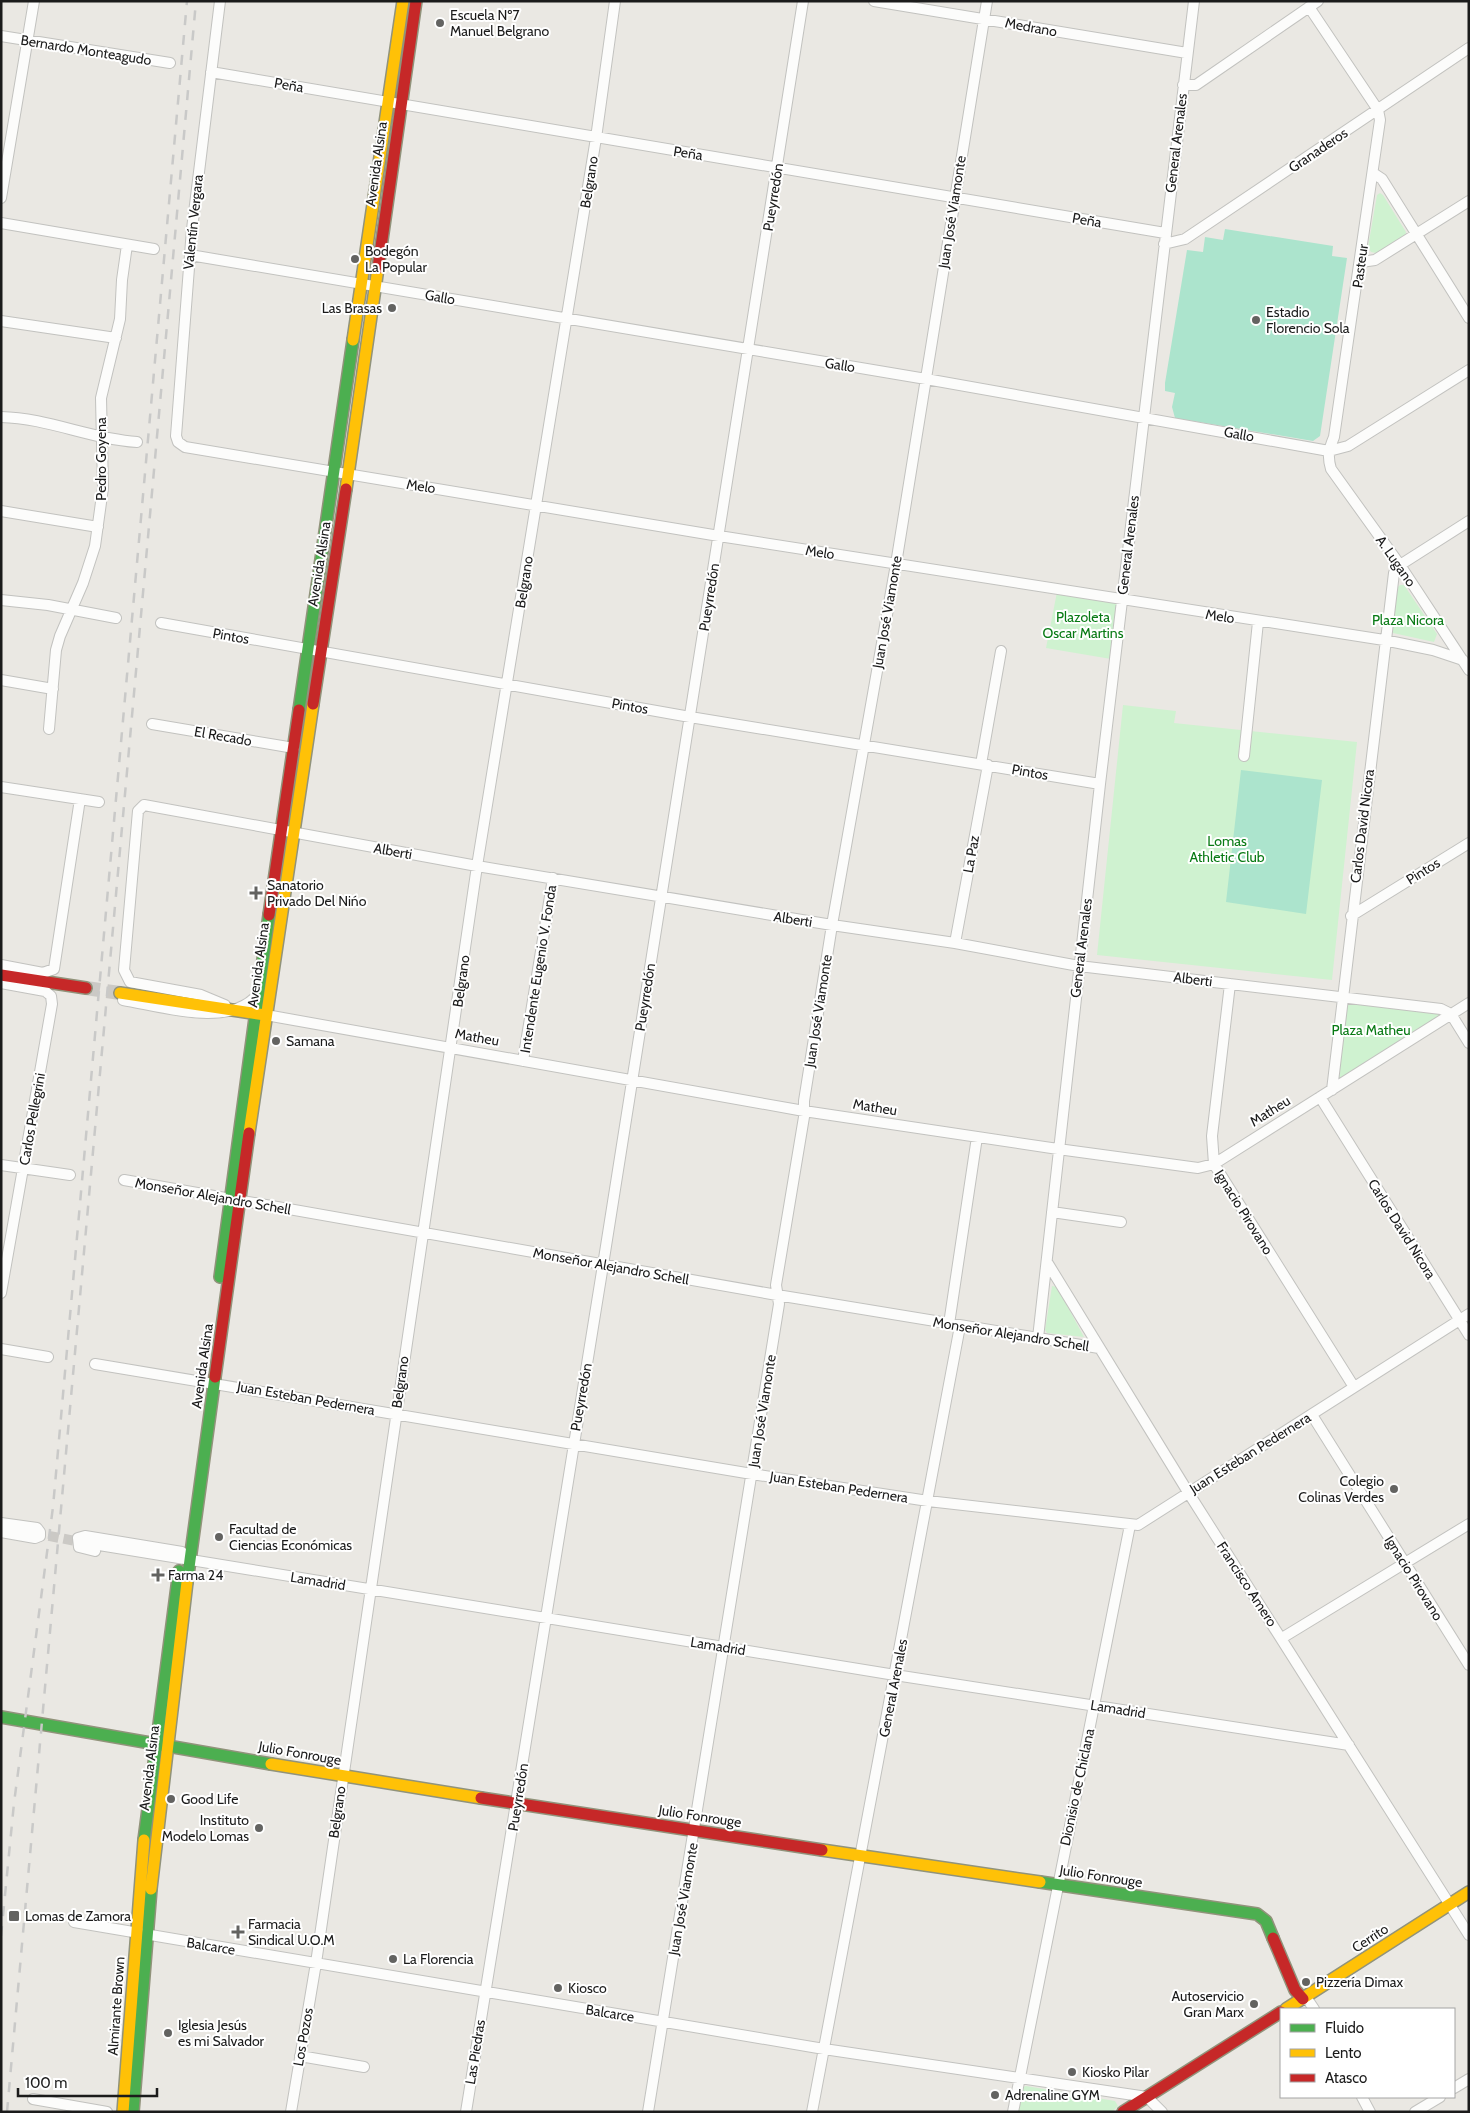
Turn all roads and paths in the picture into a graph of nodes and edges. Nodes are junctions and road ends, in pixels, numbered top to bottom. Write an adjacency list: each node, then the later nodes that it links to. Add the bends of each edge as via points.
1 (34, 1): 13 (street)
2 (220, 1): 17 (street, Valentín Vergara)
3 (403, 1): 19 (main road, Avenida Alsina)
4 (416, 1): 20 (main road, Avenida Alsina)
5 (615, 1): 22 (street, Belgrano)
6 (803, 1): 23 (street, Pueyrredón)
7 (874, 1): 11 (street, Medrano)
8 (987, 1): 11 (street, Juan José Viamonte)
9 (1194, 1): 15 (street, General Arenales)
10 (1313, 4): 18 (street, via 1196,85); 21 (street)
11 (984, 19): 15 (street, Medrano); 25 (street, Juan José Viamonte)
12 (1, 36): 13 (street, Bernardo Monteagudo)
13 (28, 40): 16 (street, Bernardo Monteagudo); 26 (street)
14 (1469, 48): 21 (street, Granaderos)
15 (1187, 53): 18 (street, General Arenales)
16 (170, 63)
17 (211, 72): 19 (street, Peña); 34 (street, Valentín Vergara)
18 (1183, 85): 29 (street, General Arenales)
19 (388, 102): 20 (street, Peña); 36 (main road, Avenida Alsina)
20 (400, 104): 22 (street, Peña); 36 (main road, Avenida Alsina)
21 (1378, 110): 24 (street, Pasteur, via 1380,120); 31 (street, Granaderos, via 1185,239)
22 (596, 138): 23 (street, Peña); 37 (street, Belgrano)
23 (777, 168): 25 (street, Peña); 41 (street, Pueyrredón)
24 (1373, 173): 30 (street, via 1382,179); 35 (street, Pasteur)
25 (954, 197): 29 (street, Peña); 43 (street, Juan José Viamonte)
26 (1, 198)
27 (1469, 201): 30 (street)
28 (1, 223): 32 (street)
29 (1165, 233): 31 (street, General Arenales)
30 (1416, 235): 35 (street, via 1375,260); 38 (street)
31 (1164, 244): 45 (street, General Arenales)
32 (127, 245): 33 (street); 40 (street, Pedro Goyena)
33 (154, 249)
34 (190, 255): 36 (street, Gallo); 48 (street, Valentín Vergara)
35 (1361, 262): 49 (street, Pasteur, via 1334,437)
36 (368, 285): 37 (street, Gallo); 50 (main road, Avenida Alsina); 51 (main road, Avenida Alsina)
37 (567, 318): 41 (street, Gallo); 52 (street, Belgrano)
38 (1469, 318)
39 (1, 321): 40 (street)
40 (116, 338): 46 (street, Pedro Goyena, via 101,398)
41 (748, 350): 43 (street, Gallo); 56 (street, Pueyrredón)
42 (1469, 370): 49 (street, Gallo, via 1348,446)
43 (926, 379): 45 (street, Gallo); 57 (street, Juan José Viamonte)
44 (1, 417): 46 (street, via 40,420)
45 (1143, 417): 49 (street, Gallo); 60 (street, General Arenales)
46 (102, 438): 47 (street); 55 (street, Pedro Goyena, via 103,488)
47 (137, 442)
48 (178, 442): 50 (street, Melo, via 185,447)
49 (1329, 451): 58 (street, A. Lugano, via 1331,469)
50 (336, 471): 51 (street, Melo); 66 (main road, Avenida Alsina)
51 (348, 474): 52 (street, Melo); 66 (main road, Avenida Alsina)
52 (537, 505): 56 (street, Melo); 71 (street, Belgrano)
53 (1, 511): 55 (street)
54 (1469, 521): 58 (street)
55 (98, 527): 61 (street, Pedro Goyena, via 89,567)
56 (719, 536): 57 (street, Melo); 73 (street, Pueyrredón)
57 (896, 564): 60 (street, Melo); 76 (street, Juan José Viamonte)
58 (1400, 565): 65 (street, Carlos David Nicora, via 1392,578); 68 (street, A. Lugano)
59 (1, 600): 61 (street)
60 (1121, 600): 63 (street, Melo); 80 (street, General Arenales)
61 (72, 609): 62 (street); 72 (street, Pedro Goyena, via 56,650)
62 (116, 618)
63 (1258, 622): 65 (street, Melo); 78 (street)
64 (161, 623): 66 (street, Pintos)
65 (1384, 640): 68 (street, Melo); 89 (street, Carlos David Nicora)
66 (315, 650): 71 (street, Pintos); 77 (main road, Avenida Alsina); 84 (main road, Avenida Alsina)
67 (1001, 651): 79 (street, La Paz)
68 (1463, 660): 69 (street, A. Lugano)
69 (1469, 670)
70 (1, 680): 72 (street)
71 (508, 683): 73 (street, Pintos); 86 (street, Belgrano)
72 (53, 689): 75 (street, Pedro Goyena)
73 (690, 717): 76 (street, Pintos); 88 (street, Pueyrredón)
74 (152, 724): 77 (street, El Recado)
75 (49, 729)
76 (864, 744): 79 (street, Pintos); 90 (street, Juan José Viamonte)
77 (294, 748): 84 (main road, Avenida Alsina)
78 (1244, 756)
79 (984, 764): 80 (street, Pintos); 91 (street, La Paz)
80 (1100, 784): 93 (street, General Arenales)
81 (1, 787): 82 (street)
82 (80, 799): 83 (street); 92 (street, via 54,969 42,973)
83 (99, 802)
84 (288, 833): 86 (street, Alberti); 95 (street, Alberti, via 144,806 138,810 124,970); 99 (main road, Avenida Alsina); 104 (main road, Avenida Alsina)
85 (1469, 843): 89 (street, Pintos)
86 (477, 866): 87 (street, Alberti); 108 (street, Belgrano)
87 (553, 878): 88 (street, Alberti); 109 (street, Intendente Eugenio V. Fonda)
88 (662, 897): 90 (street, Alberti); 110 (street, Pueyrredón)
89 (1352, 916): 100 (street, Carlos David Nicora)
90 (832, 925): 91 (street, Alberti); 113 (street, Juan José Viamonte)
91 (955, 943): 93 (street, Alberti)
92 (1, 966)
93 (1079, 966): 97 (street, Alberti); 115 (street, General Arenales)
94 (1, 974): 98 (main road)
95 (130, 982): 103 (street, Matheu, via 201,995)
96 (1, 983): 118 (street, Carlos Pellegrini, via 45,991 51,996 52,1004)
97 (1230, 984): 100 (street, Alberti); 117 (street, Ignacio Pirovano, via 1212,1136)
98 (86, 988)
99 (258, 993): 103 (street); 104 (main road, Avenida Alsina)
100 (1343, 996): 105 (street, Alberti, via 1441,1009); 111 (street, Carlos David Nicora)
101 (121, 997): 103 (main road, Matheu)
102 (1469, 1003): 105 (street, Matheu)
103 (236, 1010): 104 (main road, Matheu); 106 (street, Matheu, via 248,1018)
104 (261, 1014): 106 (main road, Avenida Alsina); 108 (street, Matheu); 121 (main road, Avenida Alsina)
105 (1451, 1014): 107 (street); 111 (street, Matheu)
106 (253, 1031): 121 (main road, Avenida Alsina)
107 (1469, 1043)
108 (452, 1048): 109 (street, Matheu); 124 (street, Belgrano)
109 (523, 1061): 110 (street, Matheu)
110 (632, 1081): 113 (street, Matheu); 126 (street, Pueyrredón)
111 (1332, 1090): 112 (street, Matheu)
112 (1320, 1097): 117 (street, Matheu); 130 (street, Carlos David Nicora)
113 (804, 1111): 114 (street, Matheu); 128 (street, Juan José Viamonte)
114 (978, 1137): 115 (street, Matheu); 131 (street)
115 (1058, 1150): 117 (street, Matheu, via 1193,1168); 122 (street)
116 (1, 1164): 118 (street)
117 (1214, 1164): 140 (street, Ignacio Pirovano)
118 (24, 1168): 119 (street); 127 (street, Carlos Pellegrini)
119 (70, 1175)
120 (124, 1180): 121 (street, Monseñor Alejandro Schell)
121 (236, 1199): 124 (street, Monseñor Alejandro Schell); 139 (main road, Avenida Alsina)
122 (1052, 1212): 123 (street); 125 (street)
123 (1121, 1222)
124 (422, 1233): 126 (street, Monseñor Alejandro Schell); 141 (street, Belgrano)
125 (1047, 1262): 134 (street); 135 (street, Francisco Amero)
126 (603, 1265): 128 (street, Monseñor Alejandro Schell); 143 (street, Pueyrredón)
127 (1, 1293)
128 (777, 1295): 131 (street, Monseñor Alejandro Schell); 144 (street, Juan José Viamonte, via 779,1304)
129 (1469, 1314): 130 (street, Juan Esteban Pedernera)
130 (1460, 1320): 133 (street, Carlos David Nicora); 140 (street, Juan Esteban Pedernera)
131 (949, 1324): 132 (street, Monseñor Alejandro Schell)
132 (960, 1326): 134 (street, Monseñor Alejandro Schell); 146 (street, General Arenales)
133 (1469, 1335)
134 (1038, 1338): 135 (street, Monseñor Alejandro Schell)
135 (1099, 1348): 145 (street, Francisco Amero)
136 (1, 1350): 137 (street)
137 (48, 1358)
138 (95, 1364): 139 (street, Juan Esteban Pedernera)
139 (210, 1382): 141 (street, Juan Esteban Pedernera); 154 (main road, Avenida Alsina)
140 (1354, 1387): 142 (street, Juan Esteban Pedernera)
141 (396, 1414): 143 (street, Juan Esteban Pedernera); 156 (street, Belgrano)
142 (1312, 1415): 145 (street, Juan Esteban Pedernera); 155 (street, Ignacio Pirovano)
143 (573, 1443): 144 (street, Juan Esteban Pedernera); 157 (street, Pueyrredón)
144 (752, 1474): 146 (street, Juan Esteban Pedernera); 159 (street, Juan José Viamonte)
145 (1188, 1492): 149 (street, Juan Esteban Pedernera, via 1144,1522); 158 (street, Francisco Amero)
146 (928, 1501): 149 (street, Juan Esteban Pedernera); 161 (street, General Arenales)
147 (1, 1523): 151 (street, via 37,1528 40,1536)
148 (1469, 1524): 155 (street)
149 (1130, 1525): 162 (street, Dionisio de Chiclana)
150 (1, 1528): 152 (street)
151 (1, 1532)
152 (34, 1533)
153 (87, 1543): 154 (street, Lamadrid)
154 (183, 1559): 154 (street, Lamadrid, via 85,1536 78,1538 77,1544 83,1549); 156 (street, Lamadrid); 164 (main road, Avenida Alsina)
155 (1404, 1563): 158 (street); 160 (street, Ignacio Pirovano)
156 (371, 1589): 157 (street, Lamadrid); 166 (street, Belgrano)
157 (546, 1618): 159 (street, Lamadrid); 167 (street, Pueyrredón)
158 (1282, 1638): 165 (street, Francisco Amero)
159 (723, 1647): 161 (street, Lamadrid); 168 (street, Juan José Viamonte)
160 (1469, 1665)
161 (895, 1676): 162 (street, Lamadrid); 169 (street, General Arenales)
162 (1094, 1705): 165 (street, Lamadrid); 170 (street, Dionisio de Chiclana)
163 (1, 1717): 164 (main road, Julio Fonrouge)
164 (161, 1745): 166 (main road, Julio Fonrouge); 174 (main road, Avenida Alsina)
165 (1349, 1745): 172 (street, Francisco Amero)
166 (343, 1776): 167 (main road, Julio Fonrouge); 176 (street, Belgrano)
167 (517, 1801): 168 (main road, Julio Fonrouge); 177 (street, Pueyrredón)
168 (695, 1831): 169 (main road, Julio Fonrouge); 182 (street, Juan José Viamonte)
169 (862, 1854): 170 (main road, Julio Fonrouge); 183 (street, General Arenales)
170 (1057, 1884): 178 (main road, Julio Fonrouge, via 1263,1916 1295,1990); 187 (street, Dionisio de Chiclana)
171 (1469, 1892): 172 (main road, Cerrito)
172 (1451, 1904): 175 (street, Francisco Amero); 178 (main road, Cerrito)
173 (74, 1922): 174 (street, Balcarce)
174 (141, 1934): 176 (street, Balcarce); 194 (main road, Almirante Brown); 195 (main road, Almirante Brown)
175 (1469, 1935)
176 (316, 1963): 177 (street, Balcarce); 184 (street, Los Pozos)
177 (485, 1993): 182 (street, Balcarce); 197 (street, Las Piedras)
178 (1304, 1999): 179 (main road, Cerrito); 180 (street)
179 (1288, 2008)
180 (1313, 2008)
181 (1280, 2013): 189 (main road)
182 (662, 2021): 183 (street, Balcarce); 198 (street, Juan José Viamonte)
183 (824, 2049): 187 (street, Balcarce); 199 (street, General Arenales)
184 (300, 2056): 185 (street); 196 (street, Los Pozos)
185 (364, 2067)
186 (1469, 2079): 188 (street)
187 (1019, 2080): 189 (street, Balcarce); 200 (street, Dionisio de Chiclana)
188 (1455, 2087)
189 (1148, 2097): 201 (main road); 202 (street)
190 (1363, 2098): 203 (street)
191 (1438, 2098): 204 (street)
192 (33, 2099): 193 (street)
193 (107, 2112)
194 (123, 2112)
195 (133, 2112)
196 (290, 2112)
197 (466, 2112)
198 (648, 2112)
199 (812, 2112)
200 (1013, 2112)
201 (1123, 2112)
202 (1162, 2112)
203 (1370, 2112)
204 (1415, 2112)

